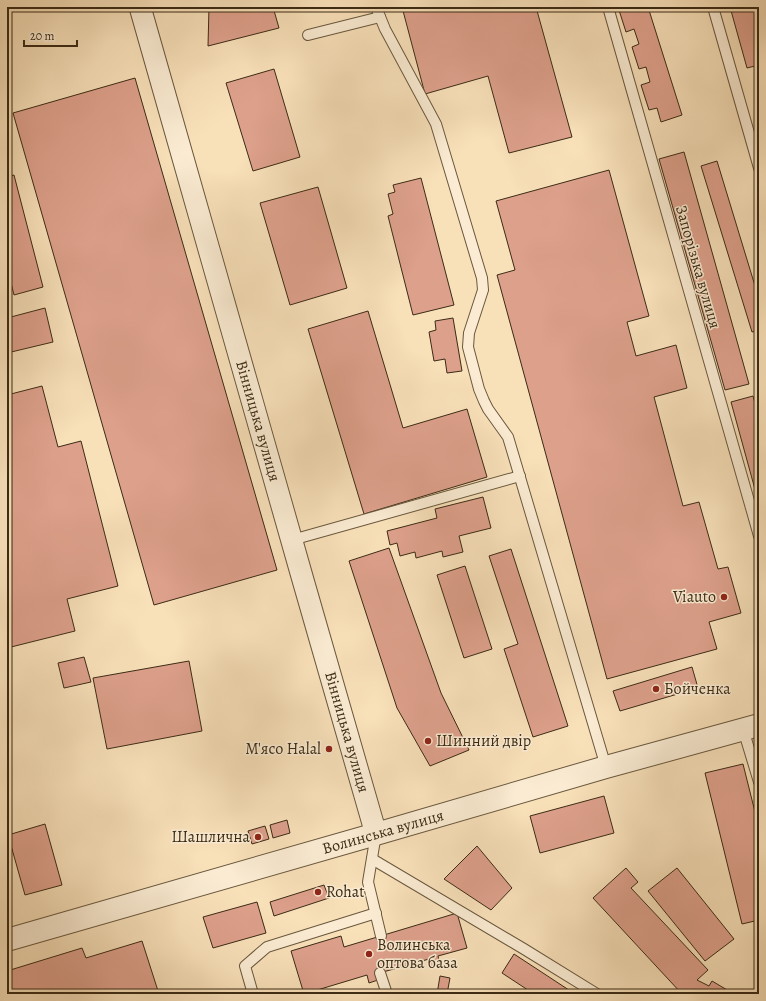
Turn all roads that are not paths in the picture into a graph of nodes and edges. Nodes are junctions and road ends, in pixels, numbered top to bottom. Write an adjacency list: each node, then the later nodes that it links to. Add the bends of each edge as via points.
1 (140, 7): 10 (street, Вінницька вулиця)
2 (376, 7): 5 (lane)
3 (608, 7): 9 (lane, Запорізька вулиця)
4 (713, 7): 7 (lane)
5 (380, 17): 6 (lane); 8 (lane, via 436,124 482,278 483,290 469,333 468,347 479,389 488,409 508,437)
6 (308, 35)
7 (759, 168)
8 (520, 476): 10 (lane); 12 (lane)
9 (759, 536)
10 (292, 540): 14 (street, Вінницька вулиця)
11 (751, 727): 12 (street, Волинська вулиця); 13 (lane)
12 (606, 767): 14 (street, Волинська вулиця)
13 (759, 782)
14 (376, 834): 15 (lane); 18 (street, Волинська вулиця)
15 (372, 859): 16 (lane, via 368,882); 22 (lane)
16 (376, 913): 17 (lane); 20 (lane, via 267,947 245,966)
17 (381, 936)
18 (7, 940)
19 (380, 973): 21 (lane)
20 (253, 994)
21 (387, 994)
22 (597, 994)

